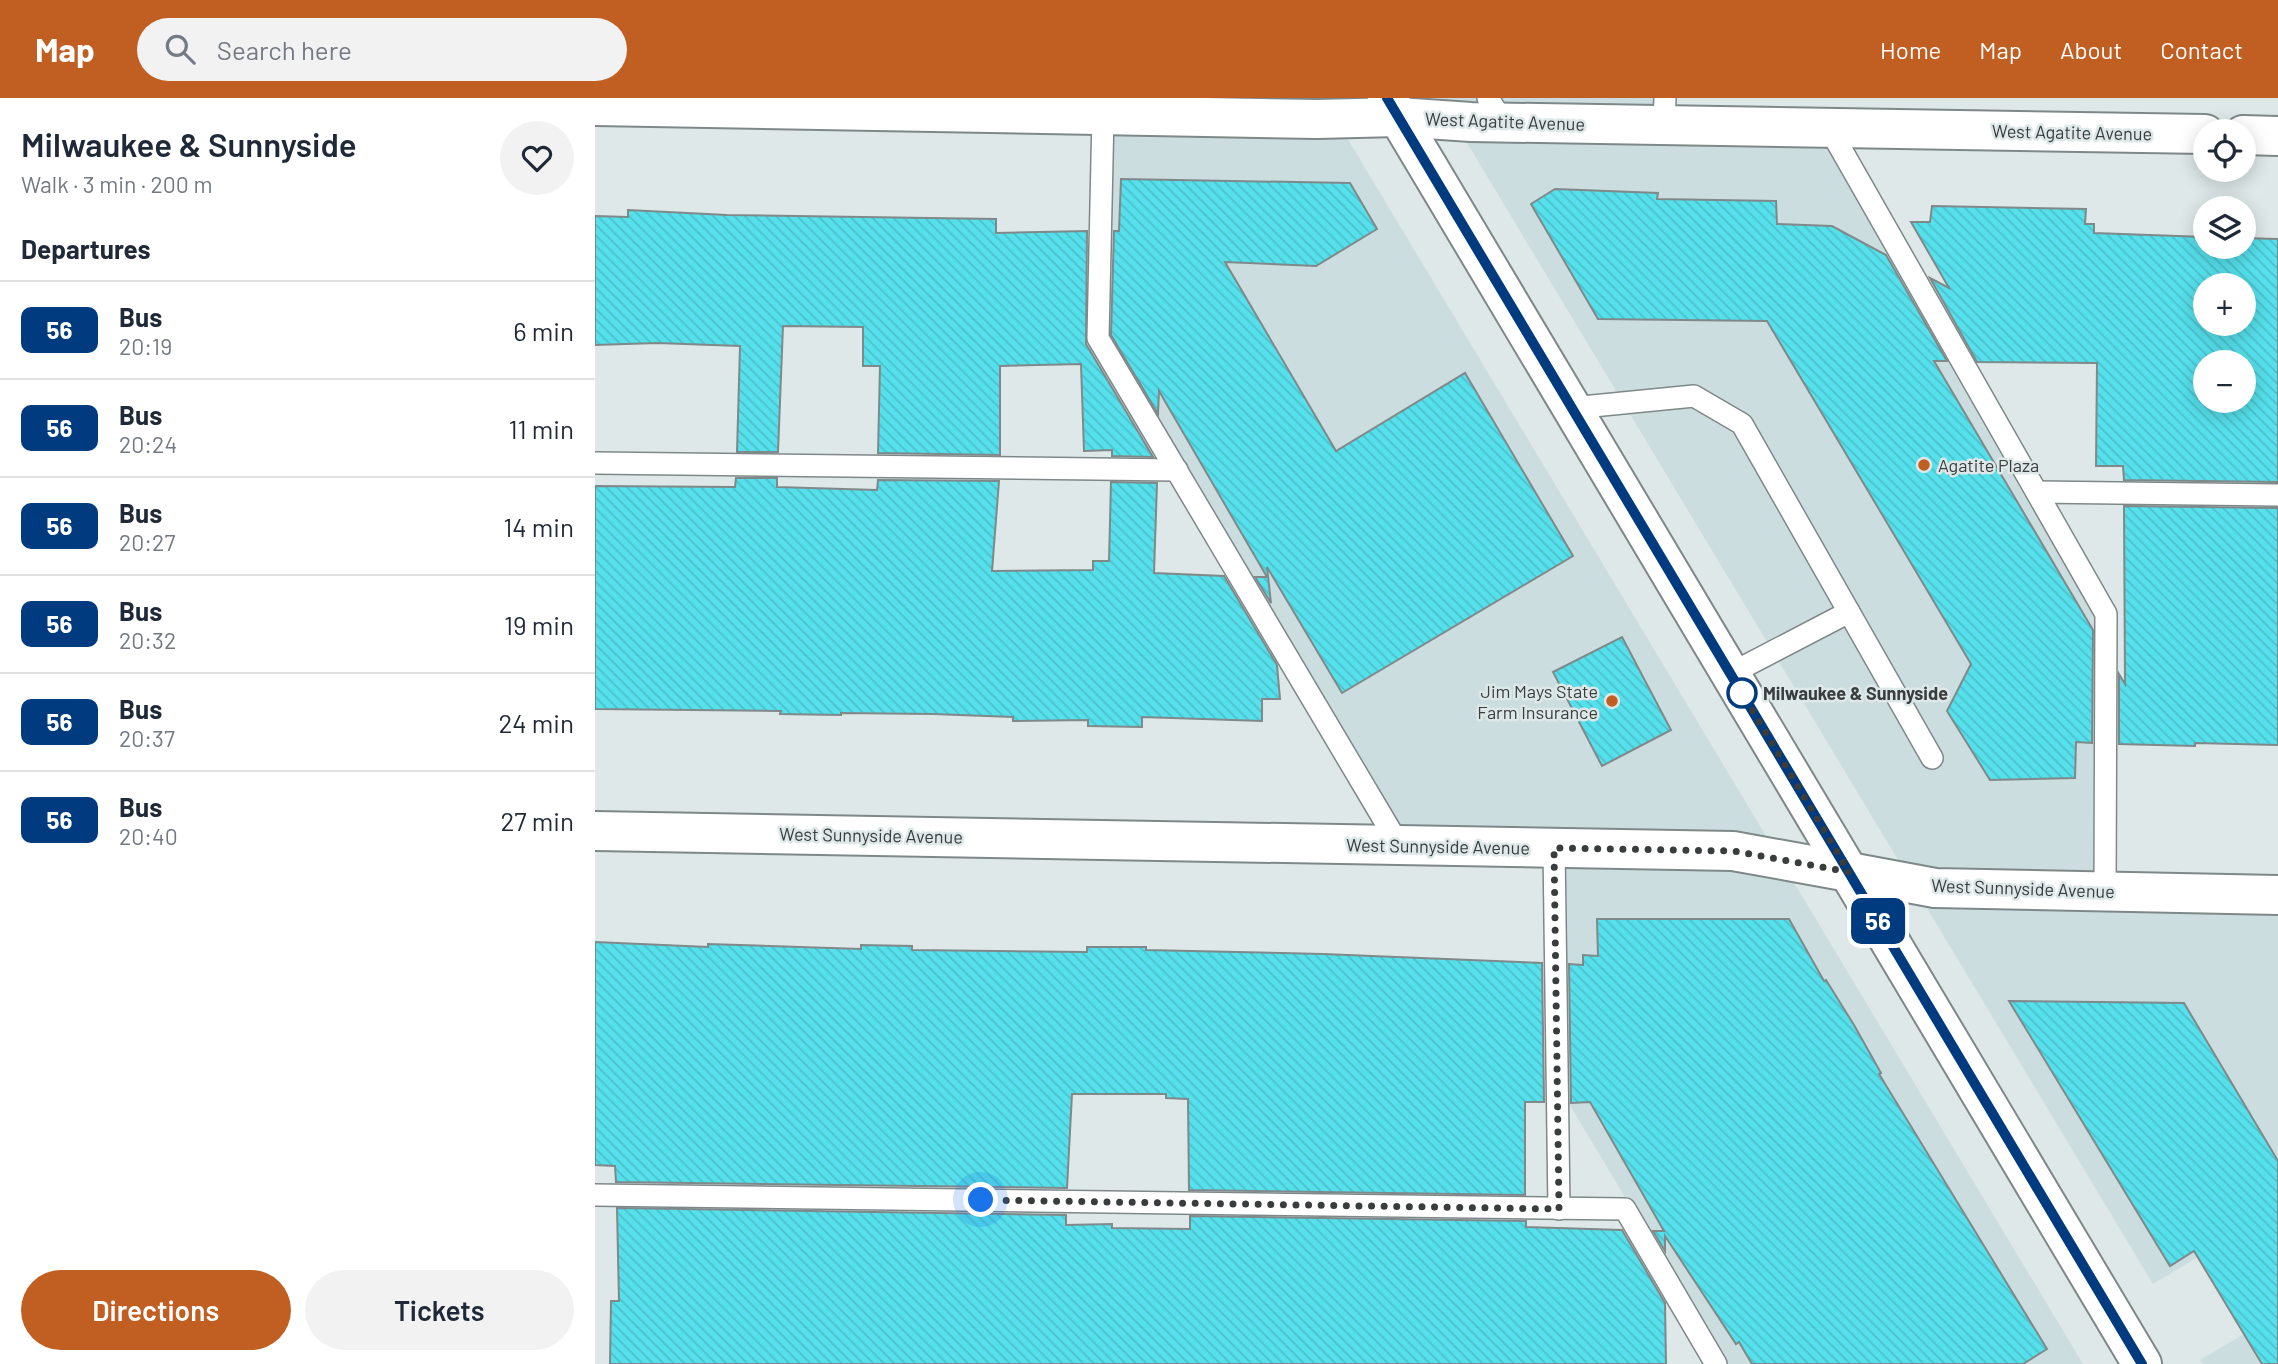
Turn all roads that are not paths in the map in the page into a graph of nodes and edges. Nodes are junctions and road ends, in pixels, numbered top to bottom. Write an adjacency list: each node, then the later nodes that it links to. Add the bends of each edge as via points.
1 (955, 105): 2 (street, West Agatite Avenue); 6 (street, West Agatite Avenue)
2 (595, 106)
3 (1392, 107): 4 (street, West Agatite Avenue); 6 (street, West Agatite Avenue, via 1317,119); 11 (street)
4 (1495, 110): 5 (street, West Agatite Avenue)
5 (1665, 112): 7 (street, West Agatite Avenue)
6 (1103, 115): 13 (lane, via 1098,338)
7 (1829, 128): 8 (street, West Agatite Avenue); 14 (lane)
8 (2193, 134)
9 (2256, 135): 10 (street)
10 (2278, 136)
11 (1572, 408): 16 (lane, via 1694,396 1742,424); 17 (street)
12 (595, 464): 13 (lane)
13 (1177, 470): 20 (lane)
14 (2037, 492): 15 (lane); 23 (lane, via 2106,614)
15 (2278, 495)
16 (1849, 612): 17 (lane); 18 (lane)
17 (1730, 674): 22 (street)
18 (1932, 758)
19 (595, 831): 20 (street, West Sunnyside Avenue)
20 (1399, 845): 21 (street, West Sunnyside Avenue)
21 (1554, 848): 22 (street, West Sunnyside Avenue, via 1733,851); 26 (lane)
22 (1849, 872): 23 (street, West Sunnyside Avenue, via 1935,888); 28 (street)
23 (2105, 891): 24 (street, West Sunnyside Avenue)
24 (2278, 895)
25 (595, 1195): 26 (lane)
26 (1559, 1209): 27 (lane, via 1625,1209)
27 (1716, 1364)
28 (2142, 1364)

